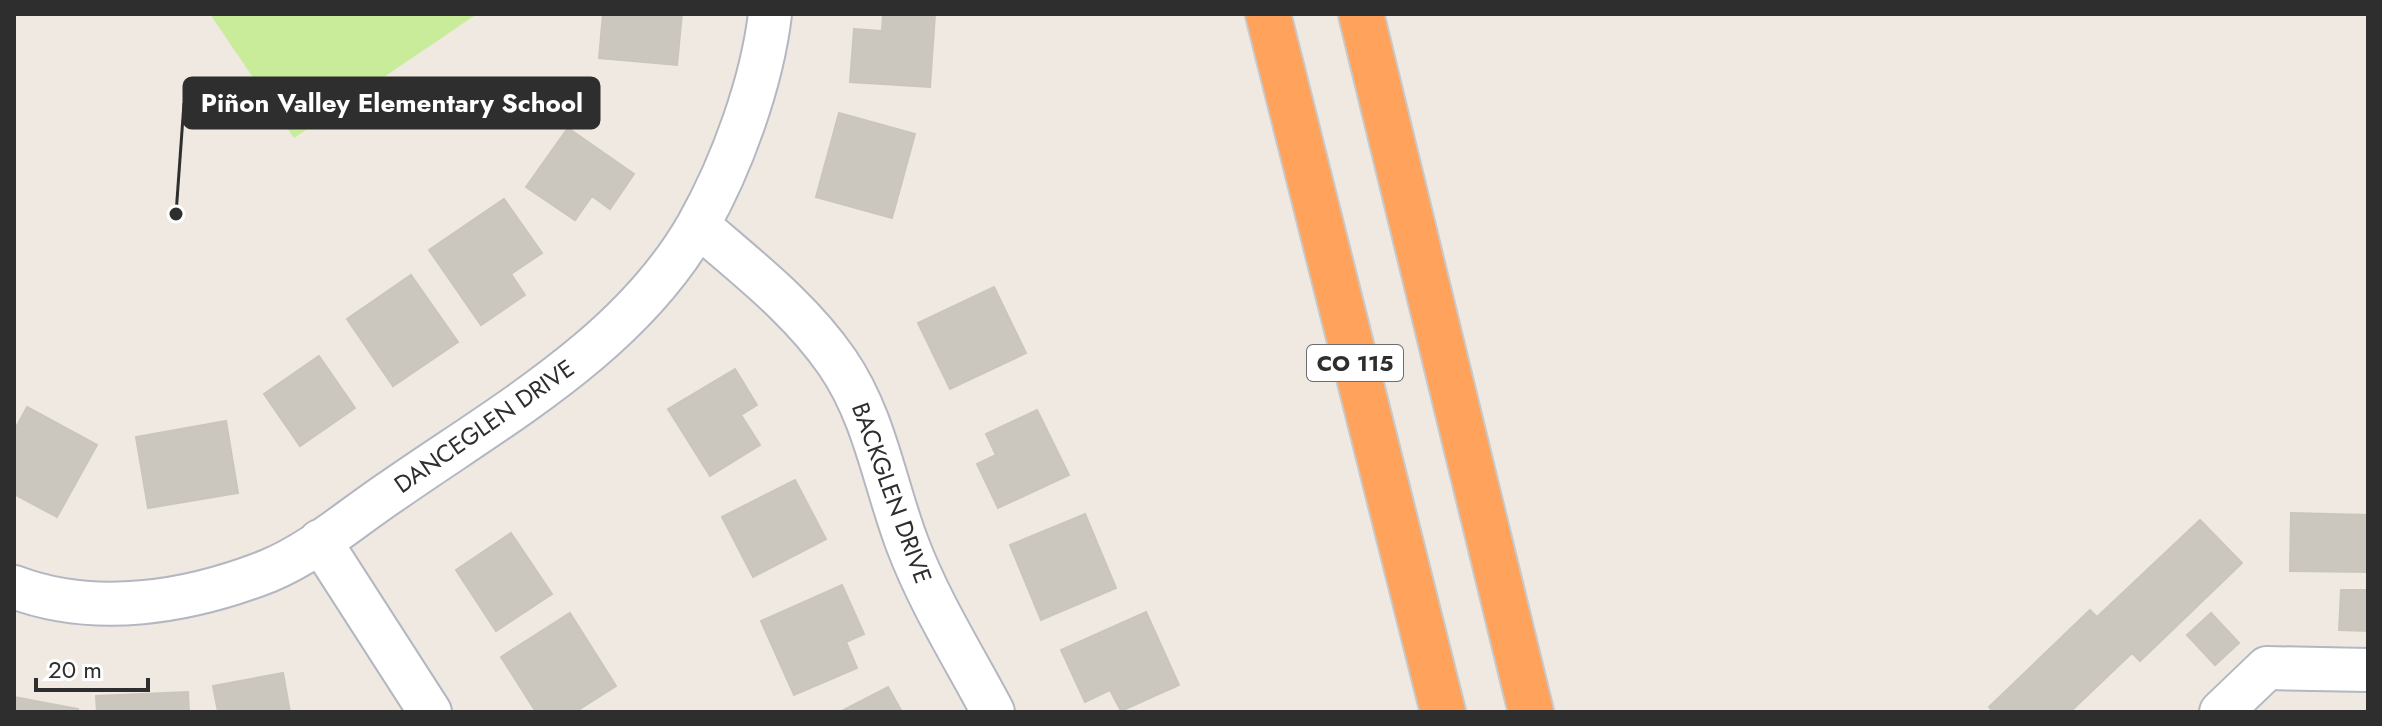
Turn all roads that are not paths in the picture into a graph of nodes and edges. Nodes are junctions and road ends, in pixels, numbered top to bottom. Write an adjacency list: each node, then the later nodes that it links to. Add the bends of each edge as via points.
1 (770, 14): 4 (street, DANCEGLEN DRIVE, via 753,96)
2 (1268, 14): 10 (highway, CO 115)
3 (1361, 14): 11 (highway)
4 (698, 225): 5 (street, DANCEGLEN DRIVE, via 626,316 576,362); 9 (street, BACKGLEN DRIVE, via 807,321 838,363 859,399 913,557)
5 (320, 541): 6 (street, DANCEGLEN DRIVE, via 271,569 176,599 82,602); 8 (street)
6 (14, 587)
7 (2368, 670): 12 (street, via 2267,668)
8 (430, 712)
9 (993, 712)
10 (1443, 712)
11 (1531, 712)
12 (2221, 712)

